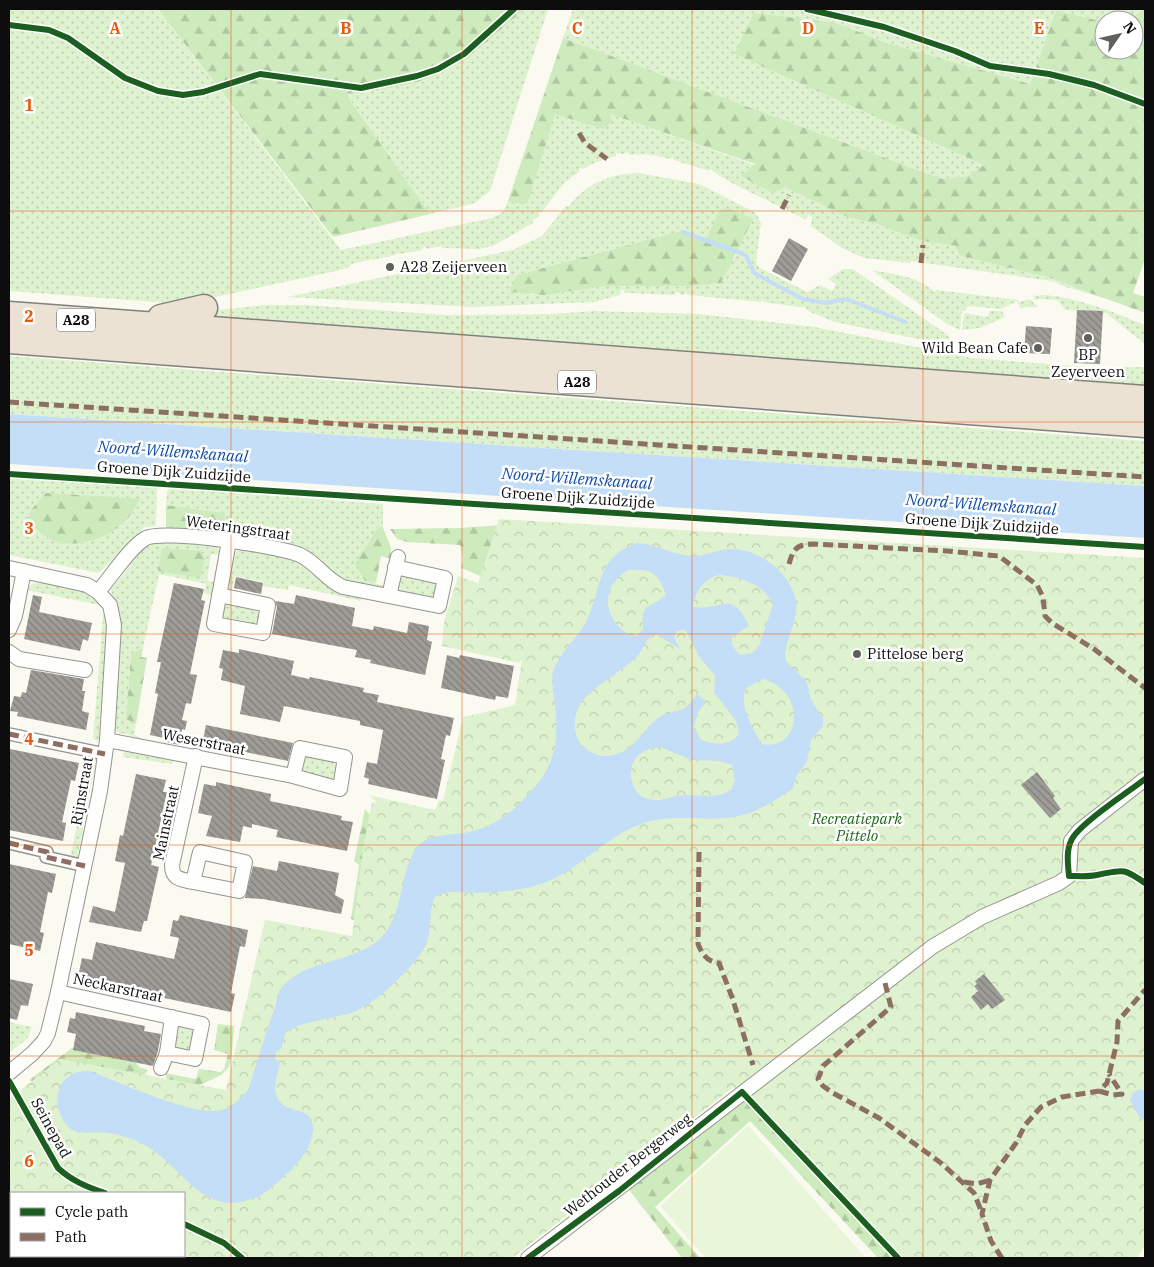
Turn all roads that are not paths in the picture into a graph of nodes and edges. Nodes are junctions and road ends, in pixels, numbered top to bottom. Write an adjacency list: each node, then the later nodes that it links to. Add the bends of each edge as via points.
1 (204, 308): 3 (highway, A28)
2 (9, 315): 3 (highway, A28)
3 (144, 324): 5 (highway, A28)
4 (9, 340): 6 (highway, A28)
5 (1145, 399)
6 (1145, 424)
7 (229, 541): 10 (street, Weteringstraat, via 160,534 149,537 138,545); 11 (street); 12 (street, Weteringstraat, via 298,554 334,583)
8 (9, 568): 9 (street)
9 (24, 571): 10 (street, via 87,585); 13 (street)
10 (98, 592): 17 (street, Rijnstraat, via 110,605 114,625)
11 (219, 596)
12 (389, 596): 12 (street, Weteringstraat, via 439,606 445,578 397,562)
13 (9, 630)
14 (9, 652): 15 (street, via 20,659)
15 (85, 670)
16 (9, 734): 18 (street)
17 (107, 740): 18 (street, Rijnstraat); 19 (street, Weserstraat)
18 (105, 754): 23 (street, Rijnstraat)
19 (196, 756): 20 (street, Weserstraat); 24 (street, Mainstraat, via 172,865 176,878)
20 (294, 776)
21 (1145, 778): 30 (street, Wethouder Bergerweg, via 1080,830 1071,841 1069,876 982,917 932,947)
22 (9, 843): 23 (street, via 47,852 46,858)
23 (84, 866): 25 (street, Rijnstraat)
24 (192, 882)
25 (58, 992): 26 (street, Neckarstraat); 29 (street, Rijnstraat, via 44,1041 34,1054)
26 (172, 1017): 27 (street, Neckarstraat); 27 (street, Neckarstraat, via 202,1024 195,1059)
27 (167, 1053): 28 (street, Neckarstraat)
28 (161, 1068)
29 (9, 1073)
30 (528, 1258)

